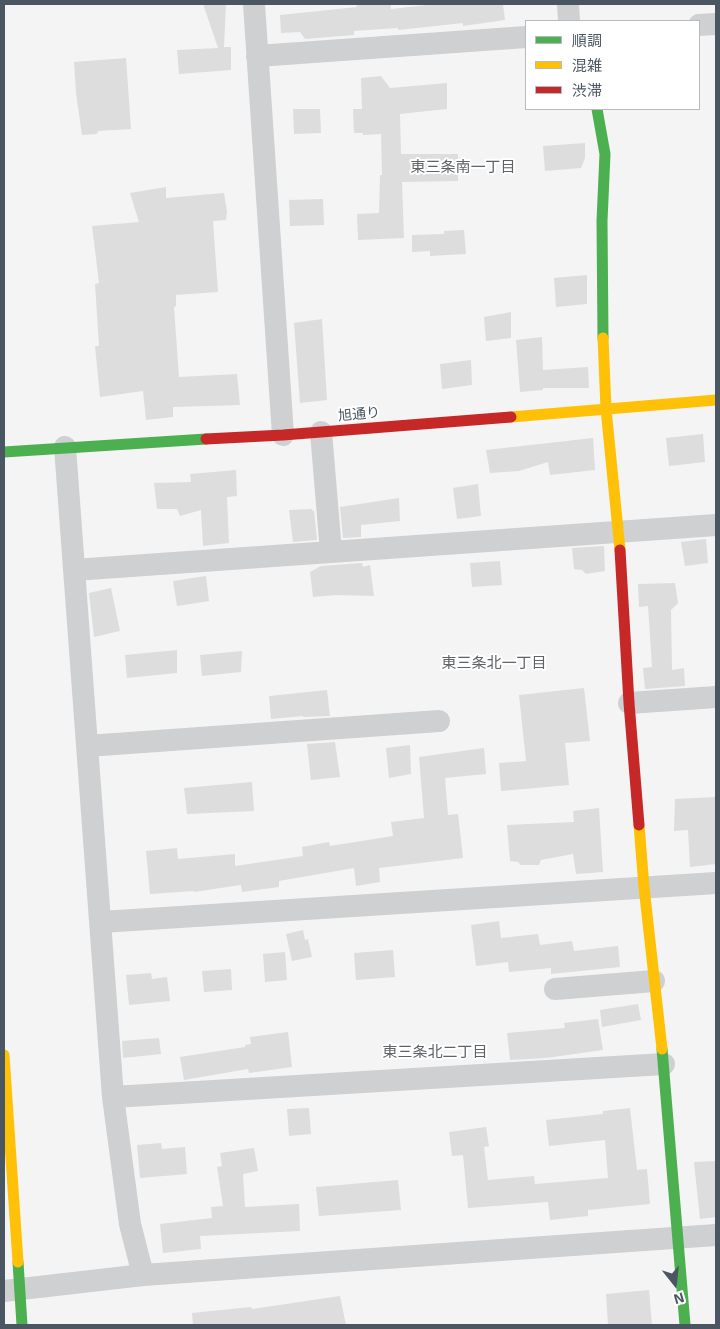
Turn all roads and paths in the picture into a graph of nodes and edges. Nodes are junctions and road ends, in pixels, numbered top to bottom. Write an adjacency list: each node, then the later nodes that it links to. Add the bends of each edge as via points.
1 (254, 4): 7 (street)
2 (568, 4): 3 (street)
3 (569, 20)
4 (716, 24): 5 (street)
5 (700, 25)
6 (525, 37): 7 (street)
7 (257, 56): 12 (street)
8 (597, 110): 10 (street, via 605,154 602,221)
9 (716, 400): 10 (street, 旭通り)
10 (606, 409): 11 (street, 旭通り); 16 (street)
11 (321, 432): 12 (street, 旭通り); 17 (street)
12 (283, 435): 13 (street, 旭通り)
13 (65, 447): 14 (street, 旭通り); 18 (street)
14 (4, 452)
15 (716, 525): 16 (street)
16 (619, 532): 17 (street); 20 (street)
17 (331, 552): 18 (street)
18 (74, 570): 22 (street)
19 (716, 698): 20 (street)
20 (629, 703): 24 (street)
21 (439, 721): 22 (street)
22 (87, 746): 25 (street)
23 (716, 882): 24 (street)
24 (644, 887): 25 (street); 26 (street)
25 (101, 922): 30 (street)
26 (654, 980): 27 (street); 29 (street)
27 (555, 989)
28 (4, 1055): 31 (street)
29 (664, 1064): 30 (street); 33 (street)
30 (113, 1097): 34 (street, via 130,1224)
31 (6, 1130): 35 (street)
32 (716, 1235): 33 (street)
33 (679, 1238): 34 (street); 37 (street)
34 (143, 1275): 35 (street)
35 (12, 1290): 36 (street)
36 (22, 1325)
37 (685, 1325)

